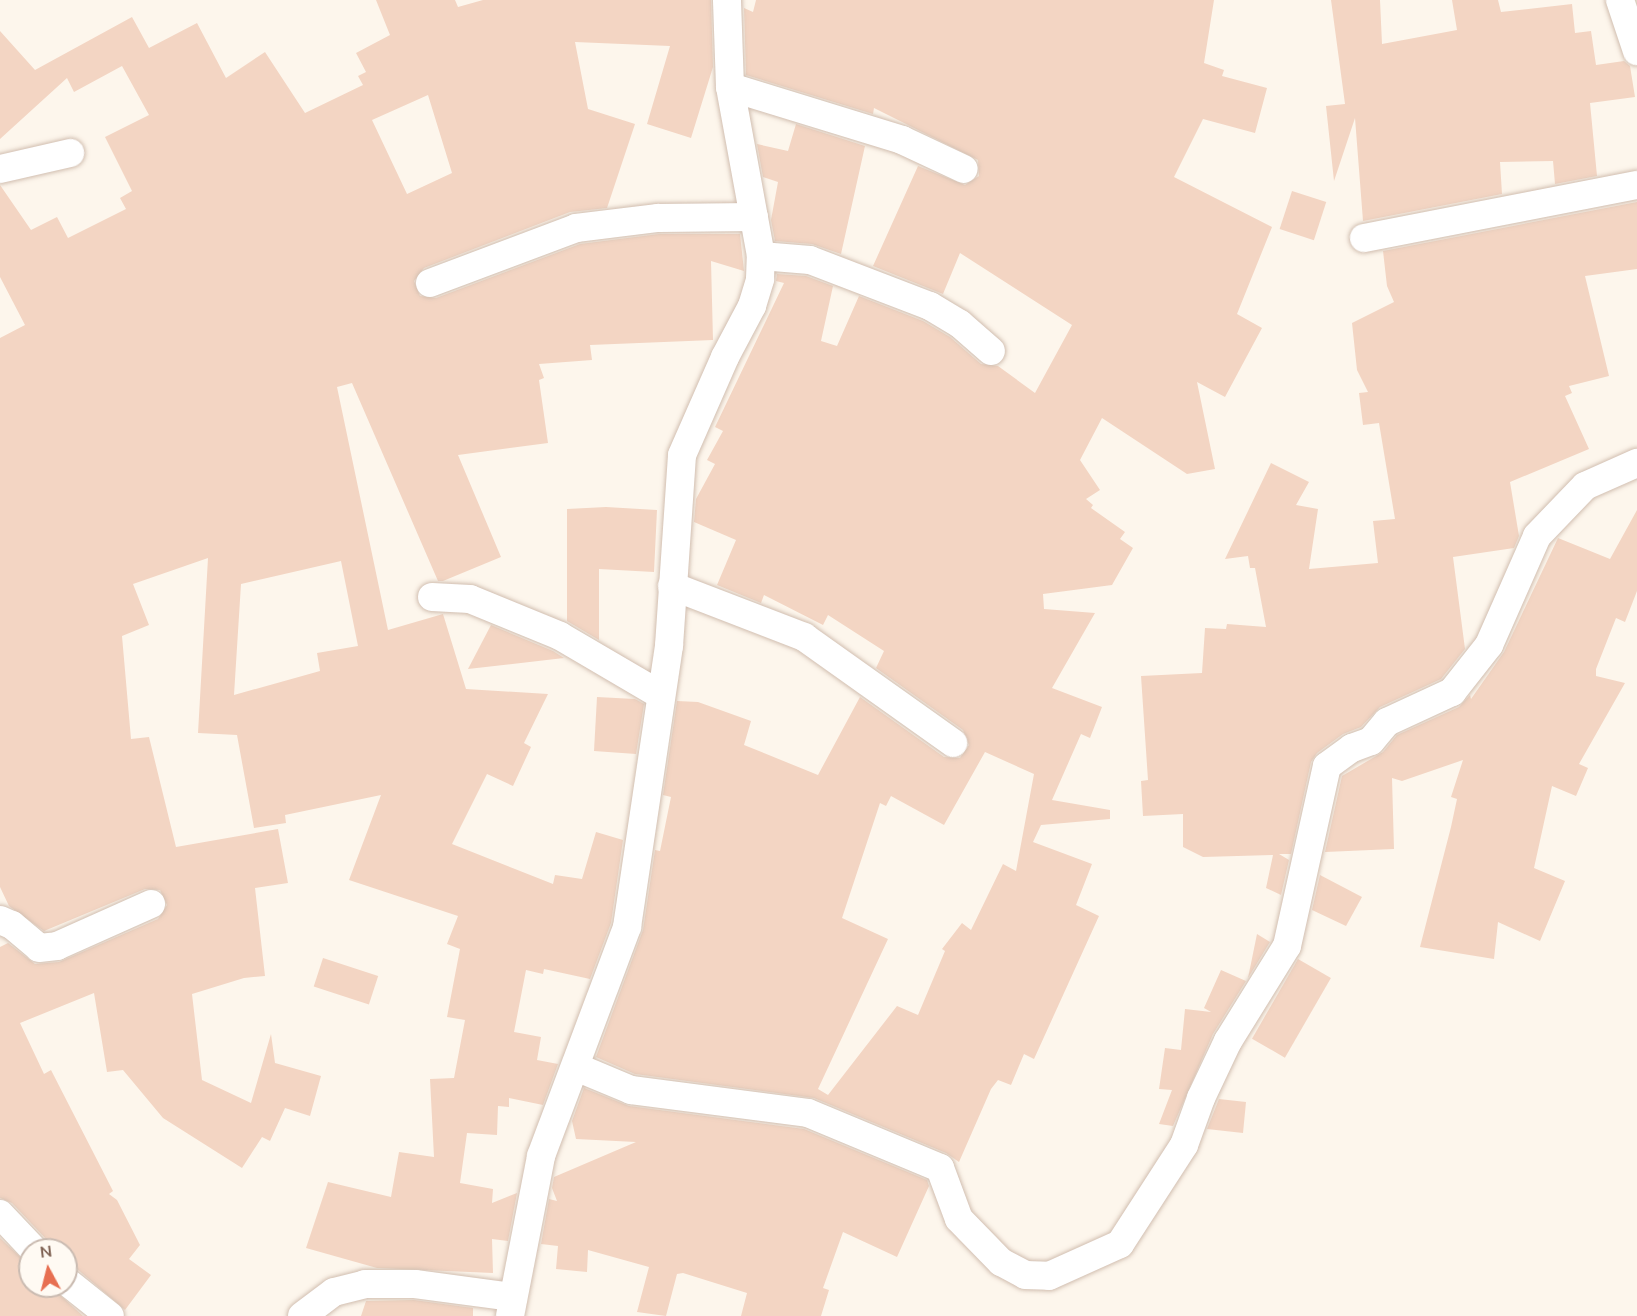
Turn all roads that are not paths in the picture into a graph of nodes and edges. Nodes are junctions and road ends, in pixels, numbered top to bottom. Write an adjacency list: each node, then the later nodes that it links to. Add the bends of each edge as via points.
1 (727, 0): 4 (street)
2 (1620, 0): 3 (street)
3 (1637, 51)
4 (730, 87): 7 (street, via 902,140); 9 (street)
5 (69, 153): 6 (street)
6 (0, 169)
7 (964, 169)
8 (1637, 186): 10 (street)
9 (754, 217): 11 (street); 12 (street, via 658,218 576,228)
10 (1364, 238)
11 (761, 256): 13 (street, via 810,260 930,306 960,324); 15 (street, via 752,306 720,366 682,454)
12 (430, 283)
13 (991, 351)
14 (1637, 463): 21 (street, via 1586,486 1537,536 1489,645 1452,692 1387,722 1371,741 1352,748 1327,766 1287,946 1228,1041 1184,1145 1120,1244 1049,1276 1025,1275 1001,1262 959,1219 940,1168 808,1113 631,1090)
15 (672, 586): 17 (street, via 669,646); 18 (street, via 804,637)
16 (432, 597): 17 (street, via 470,599 560,636)
17 (659, 694): 21 (street, via 627,927)
18 (952, 743)
19 (151, 904): 20 (street, via 57,946 39,948)
20 (0, 920)
21 (576, 1067): 25 (street, via 541,1156)
22 (0, 1214): 23 (street)
23 (23, 1238)
24 (78, 1291): 26 (street)
25 (511, 1306): 27 (street, via 415,1284 365,1284 334,1292)
26 (110, 1316)
27 (302, 1316)

